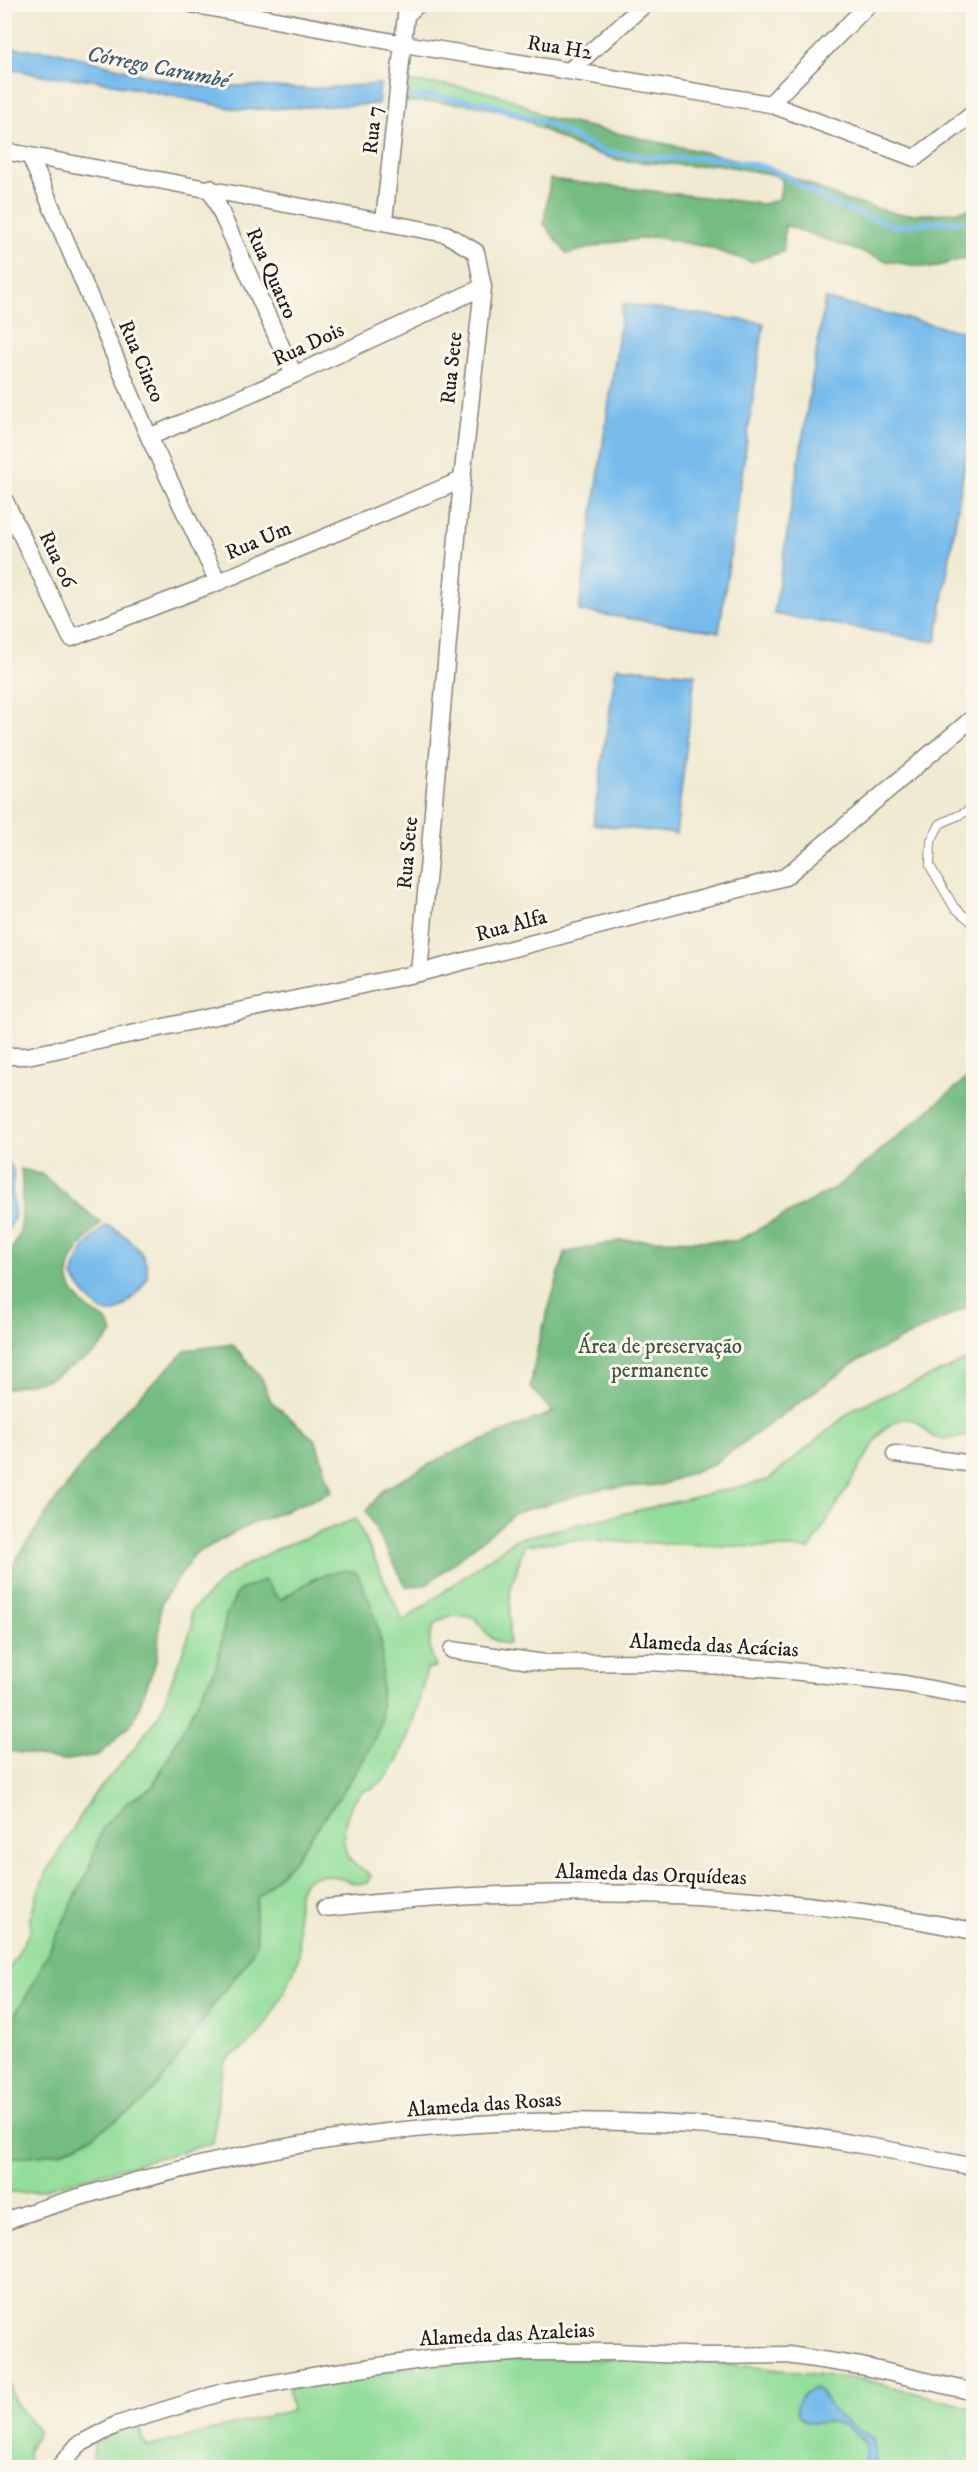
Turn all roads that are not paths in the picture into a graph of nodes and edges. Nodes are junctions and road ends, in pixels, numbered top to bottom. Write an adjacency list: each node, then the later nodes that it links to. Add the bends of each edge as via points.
1 (645, 4): 6 (street)
2 (869, 4): 7 (street)
3 (198, 5): 5 (street, Rua H2)
4 (407, 8): 5 (street, Rua 7)
5 (404, 44): 6 (street, Rua H2); 12 (street, Rua 7)
6 (569, 71): 7 (street, Rua H2)
7 (770, 104): 8 (street, Rua H2, via 915,158)
8 (974, 113)
9 (4, 151): 10 (street, Rua Sete)
10 (30, 156): 11 (street, Rua Sete); 15 (street, Rua Cinco)
11 (210, 189): 12 (street, Rua Sete); 14 (street, Rua Quatro)
12 (384, 221): 13 (street, Rua Sete, via 446,234 476,252)
13 (483, 287): 14 (street, Rua Dois); 16 (street, Rua Sete)
14 (294, 375): 15 (street, Rua Dois)
15 (149, 436): 18 (street, Rua Cinco)
16 (462, 480): 18 (street, Rua Um); 23 (street, Rua Sete)
17 (4, 499): 19 (street, Rua 06)
18 (218, 582): 19 (street, Rua Um)
19 (70, 638)
20 (974, 717): 23 (street, Rua Alfa, via 785,877)
21 (974, 808): 22 (lane, via 940,824 931,841 930,858 930,866 954,907)
22 (974, 924)
23 (419, 973): 24 (street, Rua Alfa, via 27,1056)
24 (4, 1056)
25 (895, 1454): 26 (street)
26 (974, 1464)
27 (452, 1650): 28 (street, Alameda das Acácias, via 544,1663 649,1662 774,1669 905,1684)
28 (974, 1697)
29 (324, 1908): 30 (street, Alameda das Orquídeas, via 505,1893 617,1892 805,1903)
30 (974, 1931)
31 (974, 2167): 32 (street, Alameda das Rosas, via 872,2147 737,2128 579,2121 476,2124 275,2150 75,2197)
32 (4, 2221)
33 (974, 2392): 34 (street, Alameda das Azaleias, via 861,2366 788,2355 537,2352 429,2359 223,2392 116,2425 78,2445)
34 (60, 2466)

